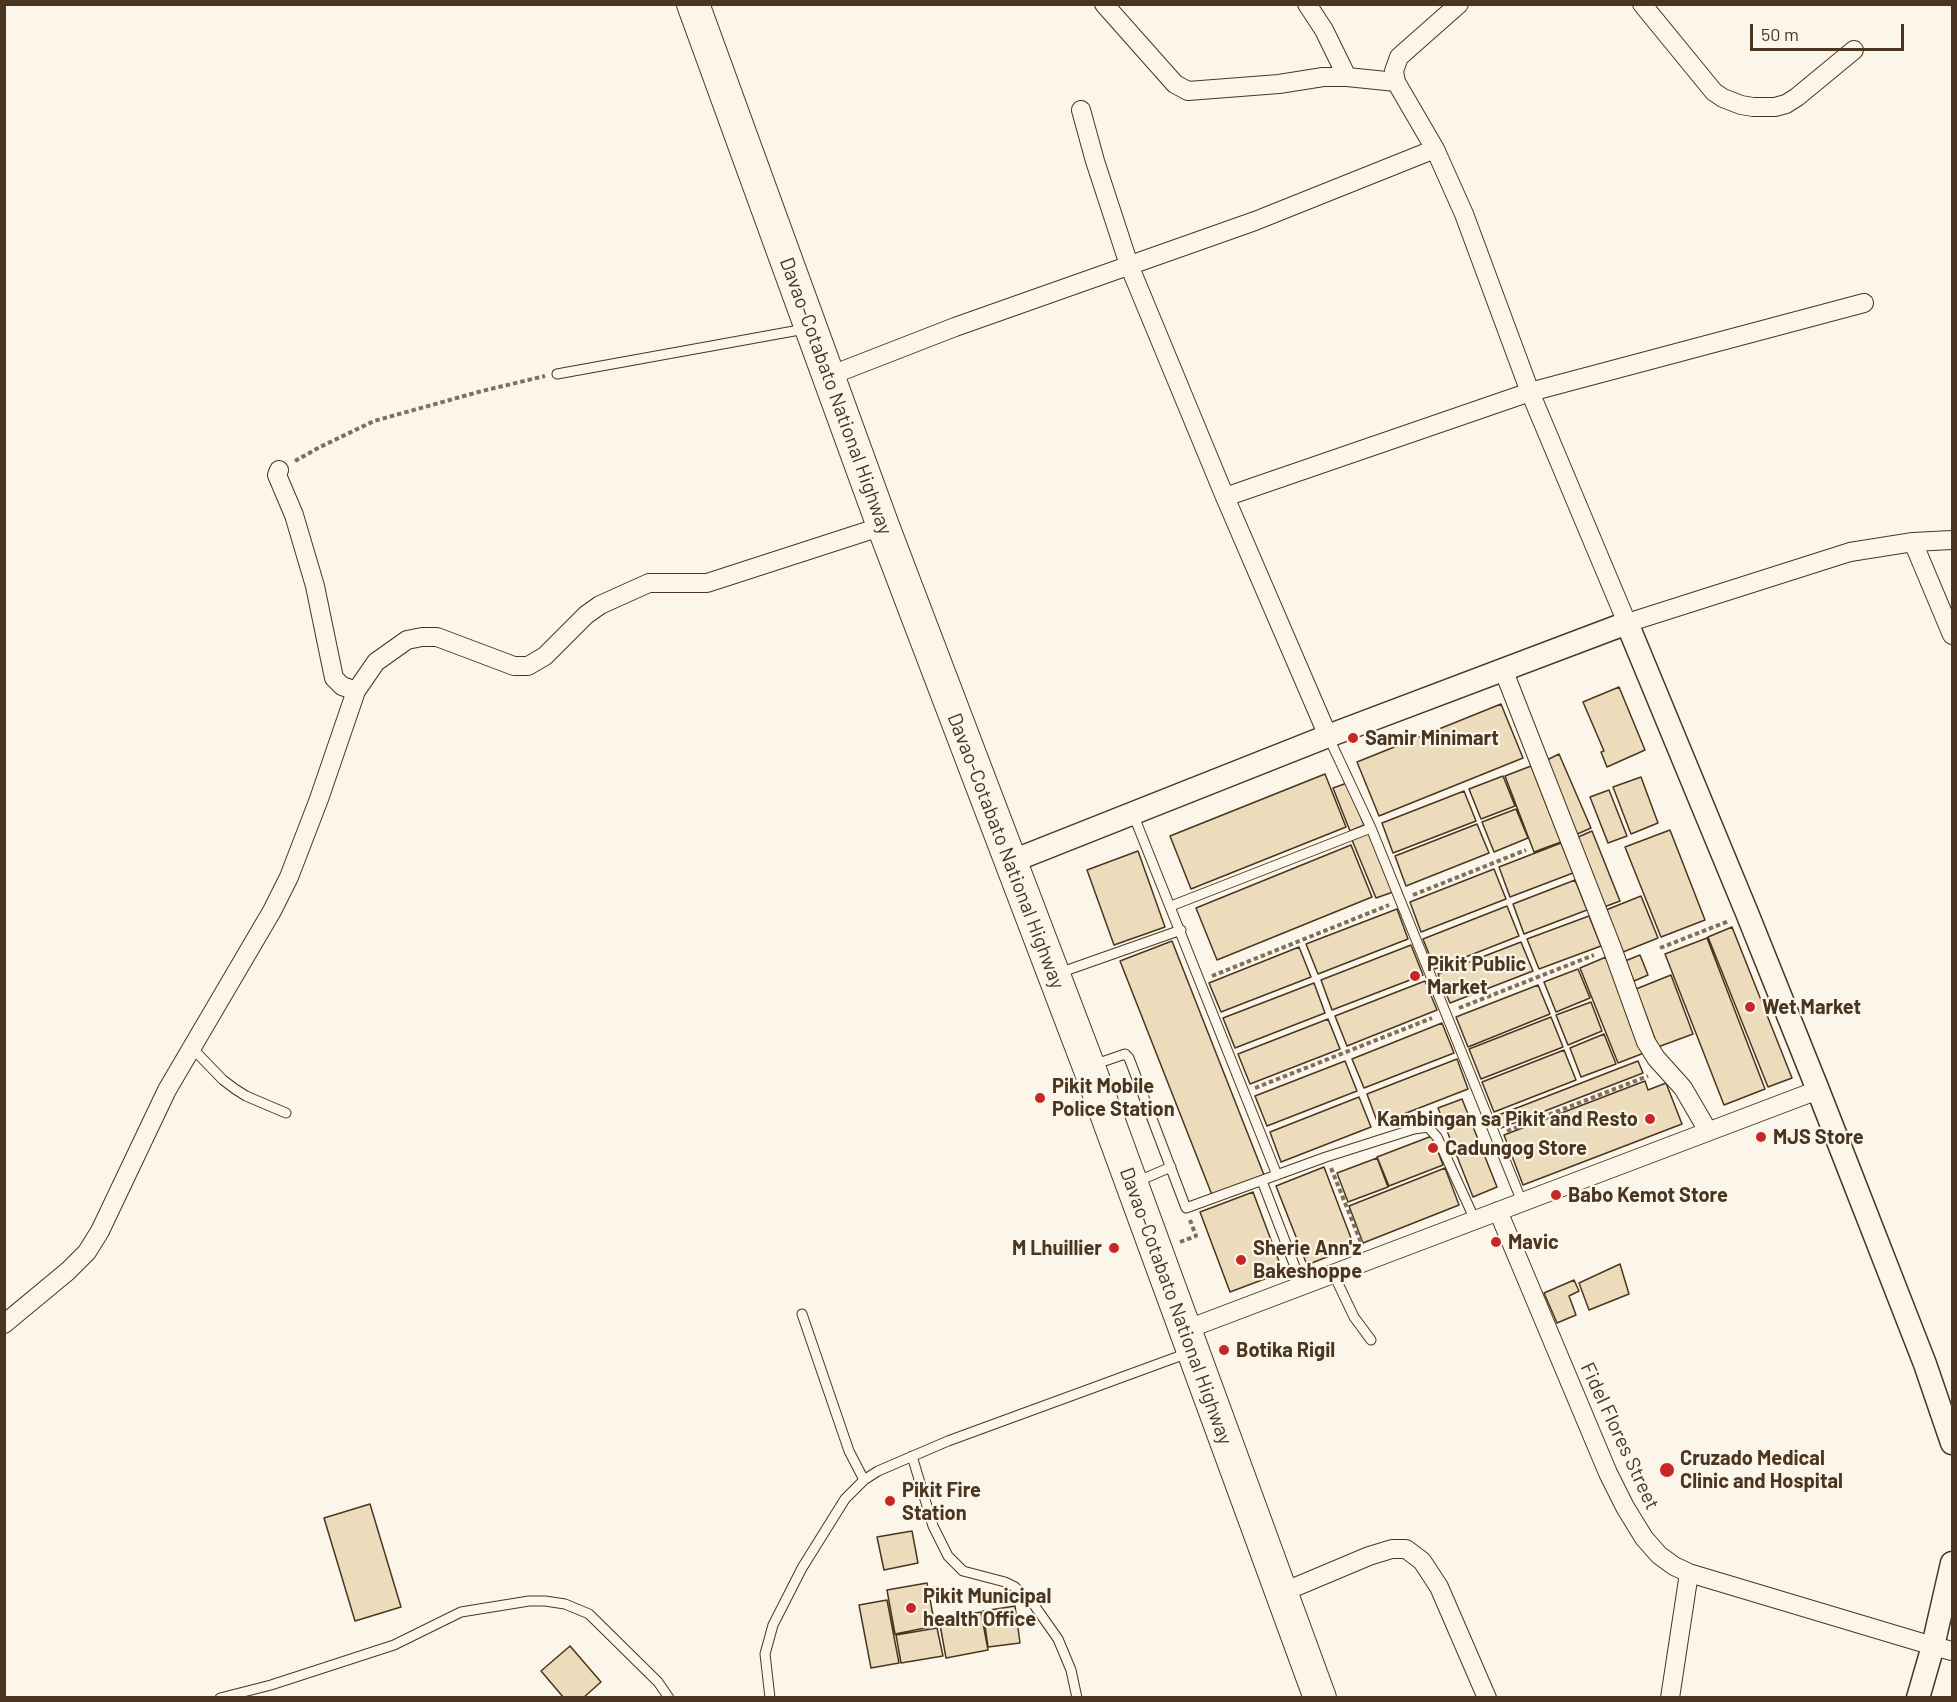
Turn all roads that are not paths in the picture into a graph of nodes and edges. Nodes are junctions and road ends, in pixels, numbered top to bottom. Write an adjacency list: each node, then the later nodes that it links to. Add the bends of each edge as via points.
1 (693, 4): 13 (highway, Davao-Cotabato National Highway)
2 (1104, 4): 7 (street, via 1175,84 1188,91)
3 (1307, 4): 7 (street)
4 (1459, 4): 8 (street, via 1399,57 1394,71)
5 (1642, 4): 6 (street, via 1714,92 1731,102 1753,107 1786,104)
6 (1854, 50)
7 (1347, 77): 8 (street)
8 (1396, 82): 10 (street)
9 (1081, 110): 11 (street)
10 (1435, 149): 11 (street, via 1294,206); 16 (street, via 1464,214)
11 (1129, 265): 15 (street); 18 (street)
12 (1864, 303): 16 (street)
13 (811, 328): 14 (lane); 15 (highway, Davao-Cotabato National Highway)
14 (557, 374)
15 (829, 376): 19 (highway, Davao-Cotabato National Highway)
16 (1530, 392): 18 (street); 22 (street)
17 (279, 470): 25 (street, via 277,475 294,515 315,586 334,678)
18 (1225, 497): 26 (street)
19 (883, 526): 25 (street, via 707,583 649,583 593,610 545,656 528,666 514,666 437,638 407,640 376,662); 29 (highway, Davao-Cotabato National Highway)
20 (1953, 540): 21 (street)
21 (1913, 542): 22 (street, via 1850,552); 23 (street)
22 (1627, 623): 24 (street); 35 (street)
23 (1953, 635)
24 (1503, 669): 26 (street); 37 (street, via 1646,1042 1683,1088)
25 (356, 691): 33 (street, via 289,877)
26 (1328, 736): 27 (street); 28 (lane)
27 (1133, 814): 29 (street); 30 (lane)
28 (1371, 828): 30 (lane); 42 (lane)
29 (1010, 862): 32 (highway, Davao-Cotabato National Highway)
30 (1171, 906): 31 (lane)
31 (1181, 930): 32 (lane); 39 (lane)
32 (1054, 975): 34 (highway, Davao-Cotabato National Highway)
33 (192, 1048): 36 (lane, via 235,1089); 48 (street, via 167,1090 87,1252)
34 (1089, 1067): 38 (lane, via 1125,1054 1129,1058); 41 (highway, Davao-Cotabato National Highway)
35 (1818, 1090): 37 (street); 51 (street)
36 (286, 1113)
37 (1708, 1131): 42 (street)
38 (1171, 1167): 40 (lane, via 1186,1208); 41 (lane)
39 (1277, 1175): 40 (lane); 44 (lane, via 1428,1127 1434,1131)
40 (1262, 1181): 46 (lane)
41 (1131, 1184): 49 (highway, Davao-Cotabato National Highway)
42 (1522, 1202): 43 (street)
43 (1498, 1211): 44 (street); 55 (street, Fidel Flores Street, via 1624,1507 1659,1555)
44 (1475, 1220): 45 (street)
45 (1334, 1274): 46 (street); 50 (lane, via 1354,1317)
46 (1302, 1285): 49 (street)
47 (802, 1314): 53 (lane, via 849,1450)
48 (4, 1324)
49 (1189, 1340): 52 (lane); 56 (highway, Davao-Cotabato National Highway)
50 (1371, 1340)
51 (1953, 1443)
52 (912, 1456): 53 (lane); 61 (lane, via 933,1526 948,1556 963,1571 1005,1582 1032,1602 1058,1639)
53 (864, 1480): 60 (lane, via 845,1499 772,1625 765,1654)
54 (1953, 1563): 57 (street)
55 (1689, 1573): 57 (street, Fidel Flores Street); 64 (street)
56 (1281, 1593): 62 (highway, Davao-Cotabato National Highway); 63 (street, via 1369,1556 1406,1549 1422,1561 1439,1587)
57 (1943, 1649): 65 (street)
58 (220, 1698): 59 (lane, via 394,1645 461,1612 545,1601 589,1614)
59 (669, 1698)
60 (770, 1698)
61 (1077, 1698)
62 (1320, 1698)
63 (1487, 1698)
64 (1670, 1698)
65 (1918, 1698)

